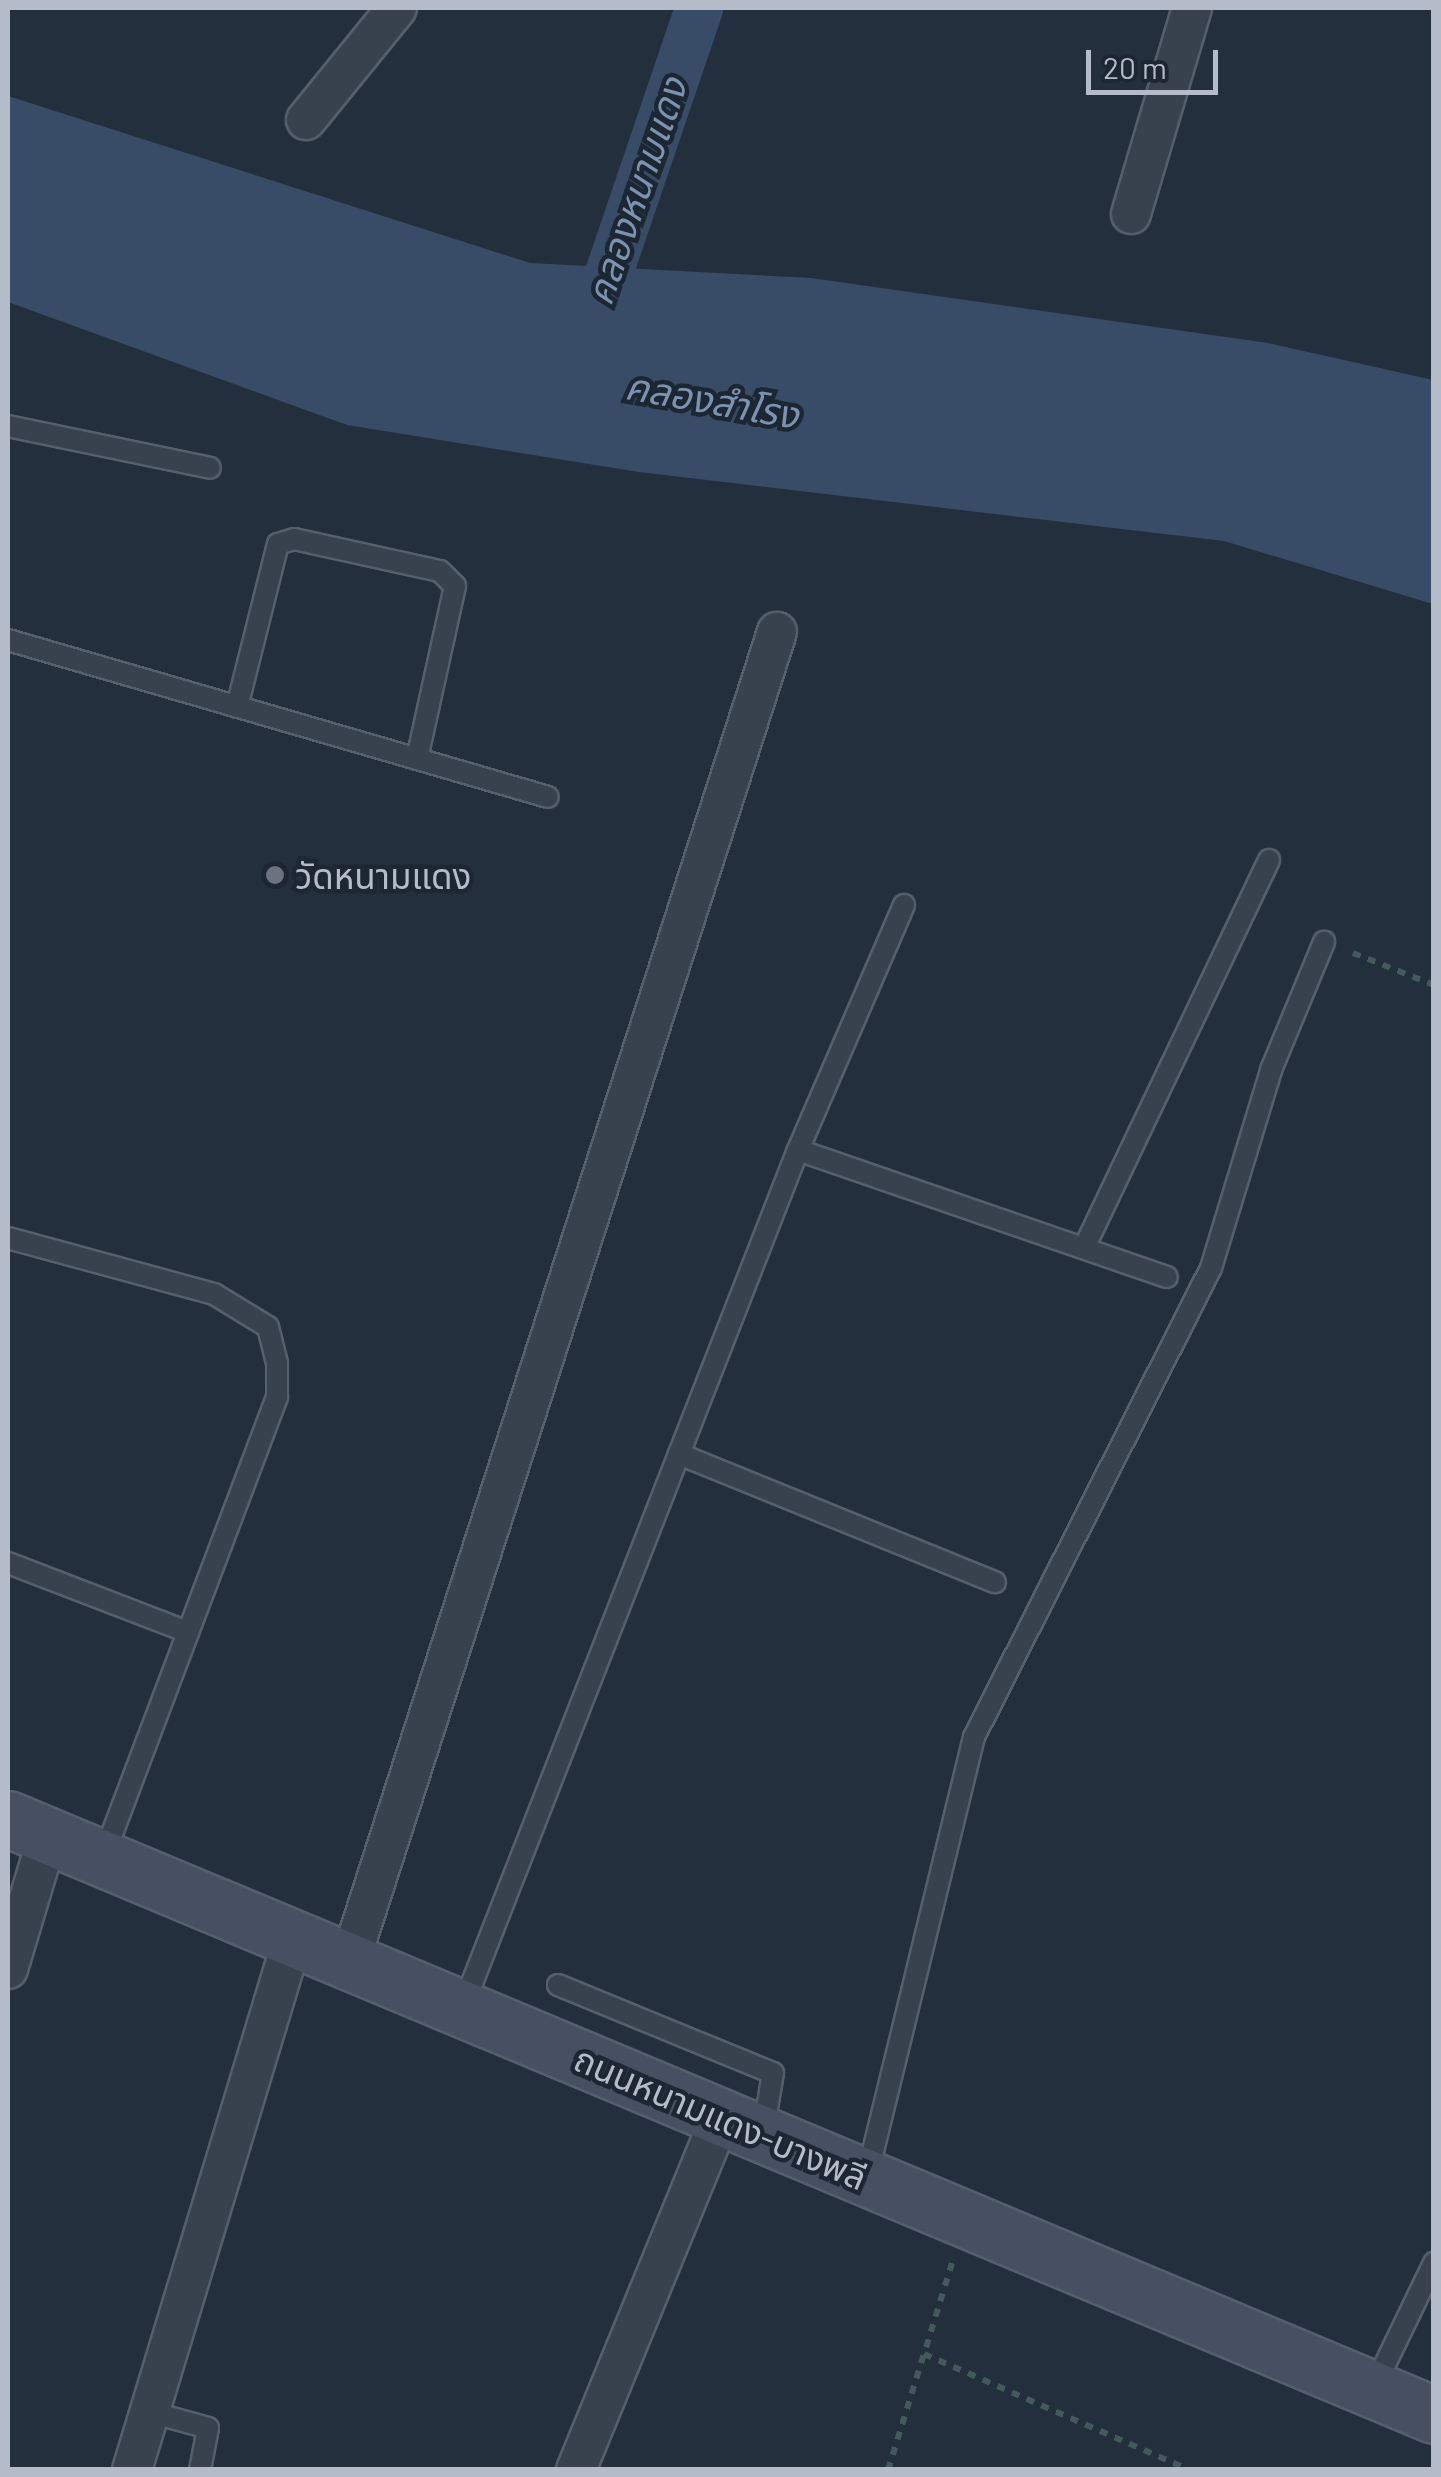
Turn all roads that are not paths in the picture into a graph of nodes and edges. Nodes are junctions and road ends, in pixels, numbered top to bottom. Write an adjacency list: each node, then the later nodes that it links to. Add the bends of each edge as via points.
1 (397, 8): 3 (street)
2 (1192, 8): 4 (street)
3 (306, 120)
4 (1131, 214)
5 (8, 426): 6 (lane)
6 (210, 468)
7 (778, 632): 26 (street)
8 (8, 640): 9 (lane)
9 (237, 707): 10 (lane); 10 (lane, via 278,544 294,539 440,571 456,586)
10 (417, 759): 11 (lane)
11 (548, 797)
12 (1269, 860): 17 (lane)
13 (904, 905): 15 (lane)
14 (1324, 942): 31 (lane, via 1272,1070 1211,1268 974,1737)
15 (798, 1150): 17 (lane); 19 (lane)
16 (8, 1238): 22 (lane, via 214,1294 268,1326 277,1397)
17 (1084, 1248): 18 (lane)
18 (1167, 1276)
19 (679, 1454): 21 (lane); 29 (lane)
20 (8, 1563): 22 (lane)
21 (995, 1582)
22 (188, 1632): 24 (lane)
23 (28, 1827): 24 (main road, ถนนหนามแดง-บางพลี); 27 (street)
24 (103, 1858): 25 (main road, ถนนหนามแดง-บางพลี)
25 (293, 1938): 26 (main road, ถนนหนามแดง-บางพลี); 34 (street)
26 (350, 1962): 29 (main road, ถนนหนามแดง-บางพลี)
27 (8, 1970)
28 (558, 1985): 30 (lane, via 773,2074)
29 (462, 2008): 30 (main road, ถนนหนามแดง-บางพลี)
30 (742, 2126): 31 (main road, ถนนหนามแดง-บางพลี); 38 (street)
31 (866, 2178): 33 (main road, ถนนหนามแดง-บางพลี)
32 (1434, 2263): 33 (lane)
33 (1373, 2389): 35 (main road, ถนนหนามแดง-บางพลี)
34 (150, 2412): 36 (street); 37 (lane, via 208,2428)
35 (1434, 2415)
36 (132, 2470)
37 (200, 2470)
38 (576, 2470)

